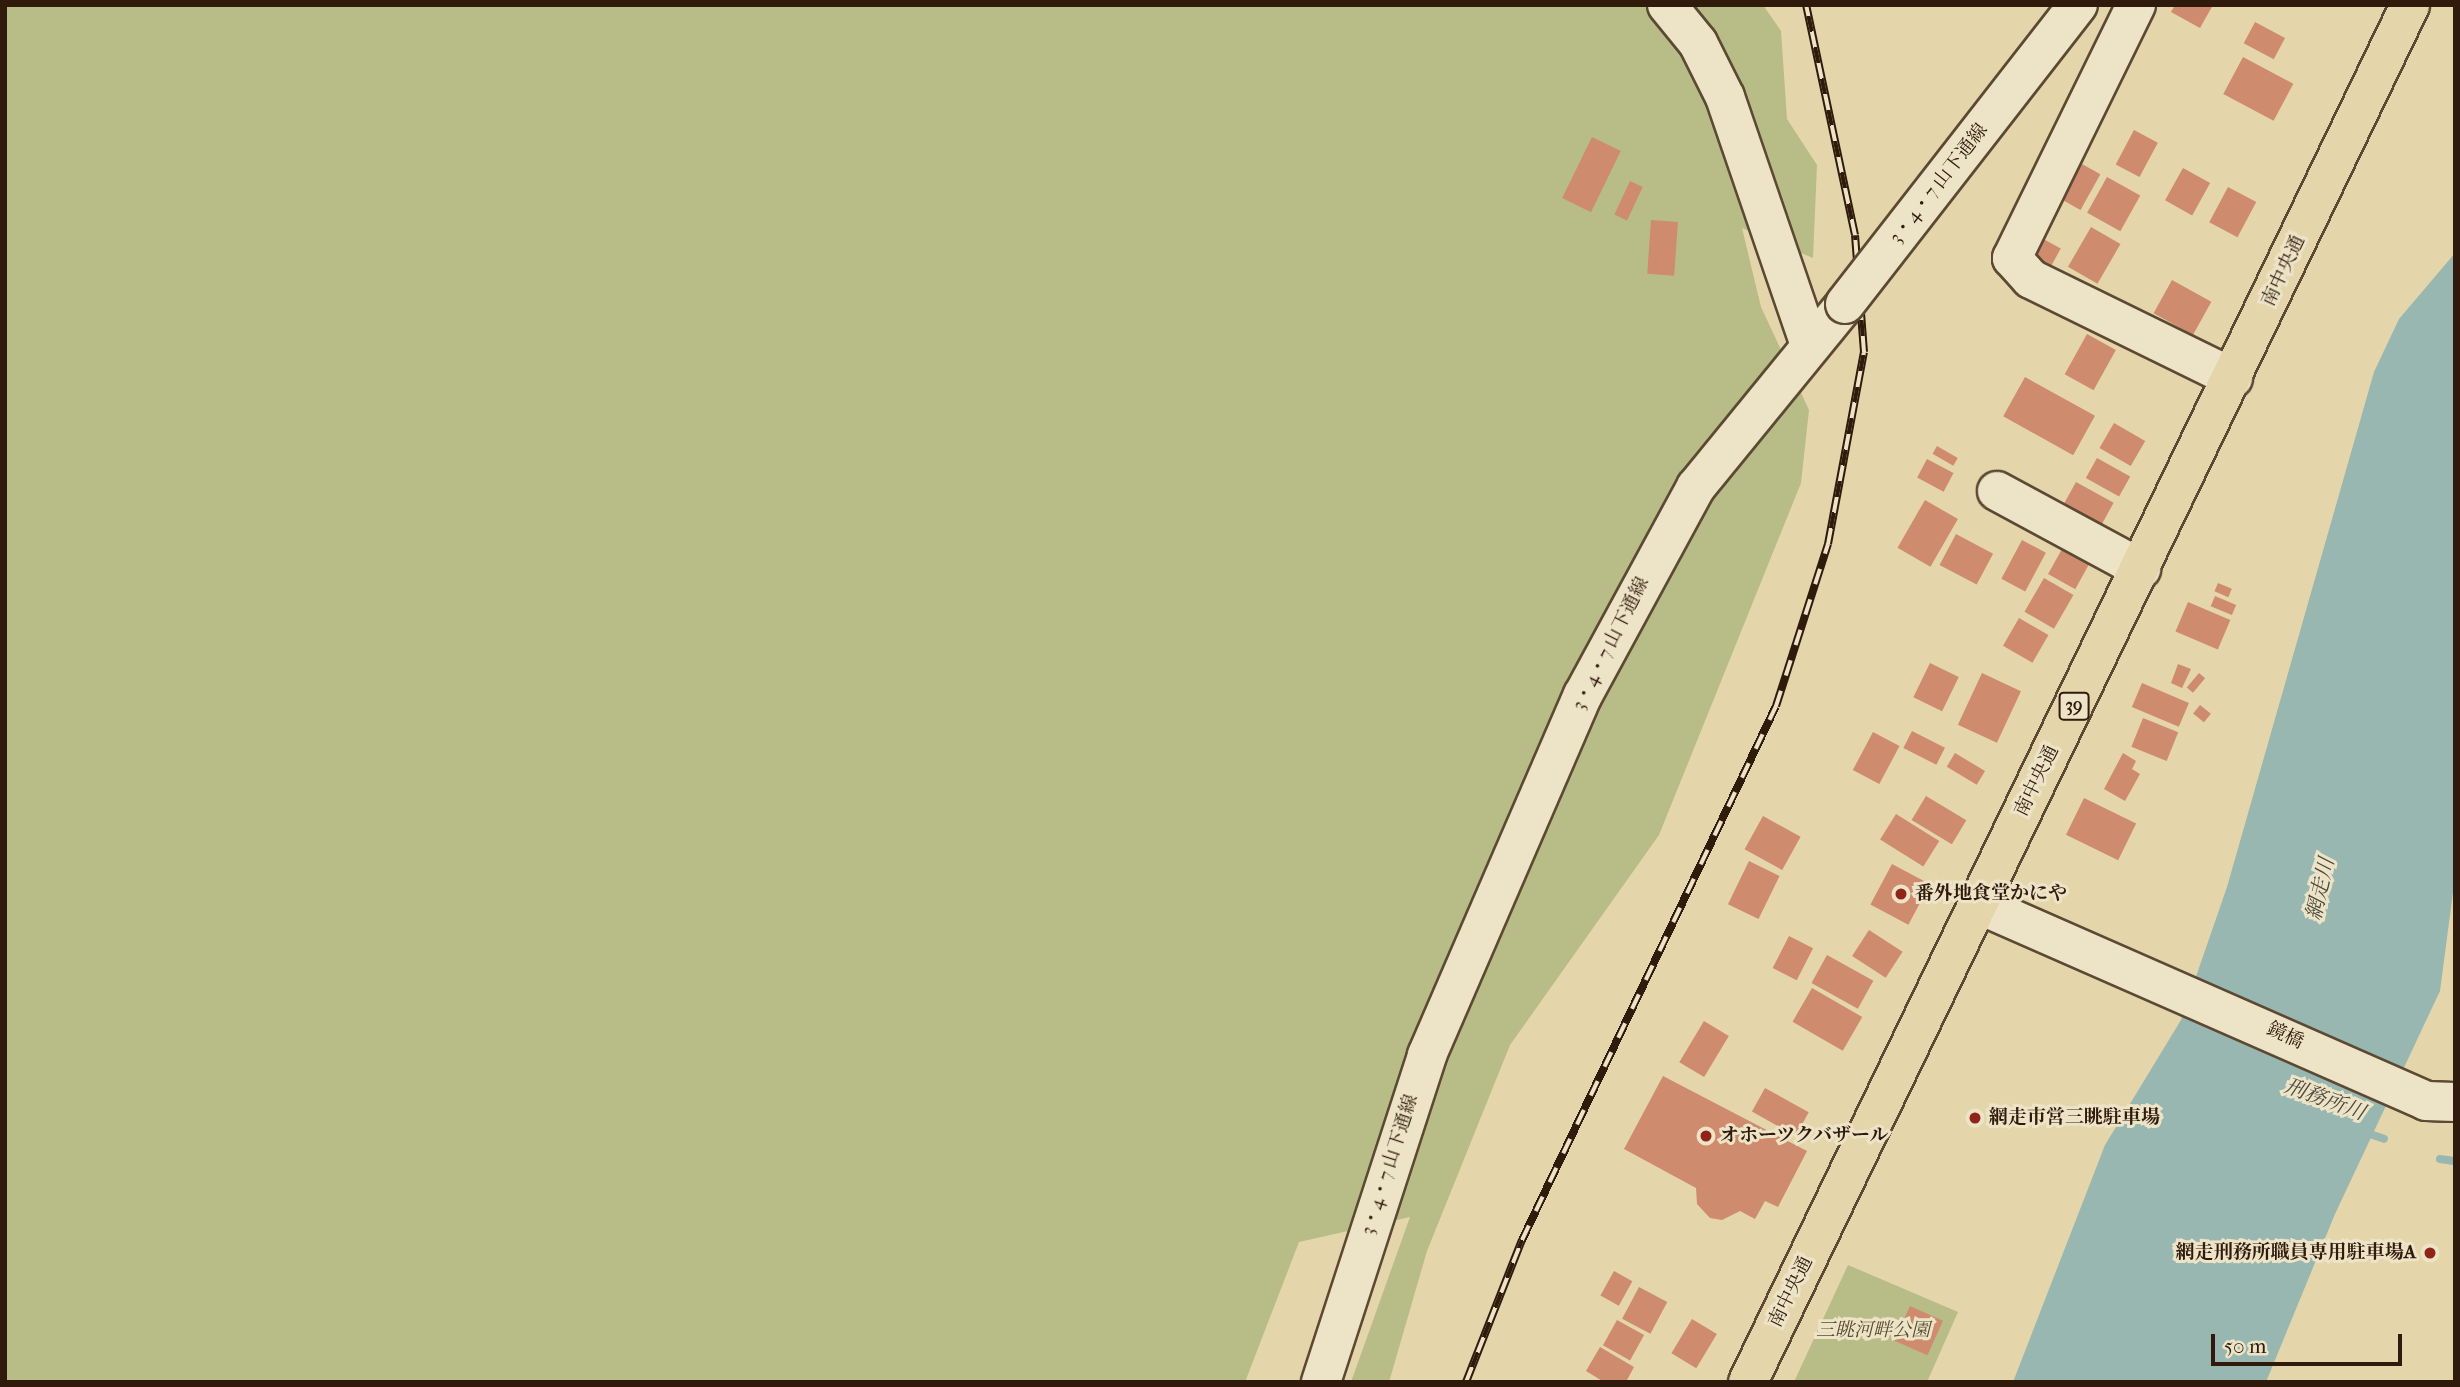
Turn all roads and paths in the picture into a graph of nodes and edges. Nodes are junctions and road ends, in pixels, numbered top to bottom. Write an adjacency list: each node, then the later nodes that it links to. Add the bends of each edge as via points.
1 (1667, 5): 5 (street, via 1698,43 1725,97)
2 (2078, 5): 5 (street, 3・4・7 山下通線, bridge, via 1845,304)
3 (2136, 5): 6 (street, via 2012,258 2031,279)
4 (2400, 13): 6 (highway, 南中央通 / 39)
5 (1809, 343): 11 (street, 3・4・7 山下通線, via 1696,487 1583,695 1427,1055)
6 (2233, 377): 8 (highway, 南中央通 / 39)
7 (1997, 491): 8 (street)
8 (2141, 569): 9 (highway, 南中央通 / 39)
9 (1978, 904): 10 (street, 鏡橋, via 2166,982 2426,1101); 12 (highway, 南中央通 / 39)
10 (2455, 1102)
11 (1321, 1382)
12 (1748, 1382)

